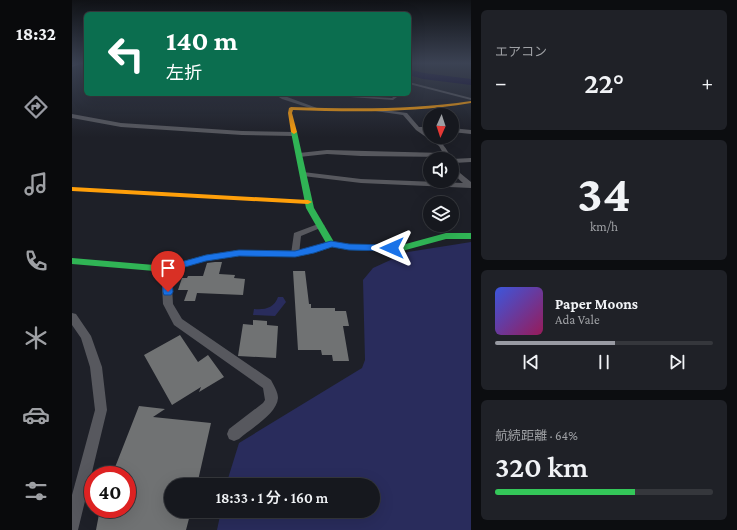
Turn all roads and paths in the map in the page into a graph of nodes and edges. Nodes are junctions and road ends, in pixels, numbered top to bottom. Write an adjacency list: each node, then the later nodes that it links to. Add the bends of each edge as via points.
1 (426, 88): 5 (street)
2 (280, 96): 6 (street)
3 (350, 96): 4 (street, via 393,99)
4 (395, 96)
5 (471, 101): 7 (street, via 450,106)
6 (315, 108): 7 (street); 13 (street, via 291,108)
7 (377, 110): 9 (street, via 405,114)
8 (72, 116): 13 (street, via 101,123 133,126)
9 (418, 129): 10 (street); 14 (street, via 441,145)
10 (423, 129)
11 (459, 131): 12 (street)
12 (471, 132)
13 (294, 134): 15 (street)
14 (445, 152)
15 (299, 156): 16 (street, via 327,152); 19 (street)
16 (423, 156)
17 (471, 160): 18 (street)
18 (459, 161)
19 (303, 174): 21 (street, via 361,181); 23 (street)
20 (459, 176): 21 (street)
21 (470, 186)
22 (72, 189): 23 (street)
23 (308, 202): 24 (street)
24 (321, 226): 26 (street); 27 (street, via 297,235)
25 (471, 236): 26 (street, via 446,236 402,248)
26 (331, 244): 27 (street)
27 (295, 254): 29 (street, via 239,253 206,258)
28 (72, 261): 29 (street)
29 (166, 269): 31 (street, via 168,304 178,322 267,384 272,392 267,409)
30 (72, 317): 32 (street, via 86,336 96,367 101,410)
31 (234, 434)
32 (72, 525)

